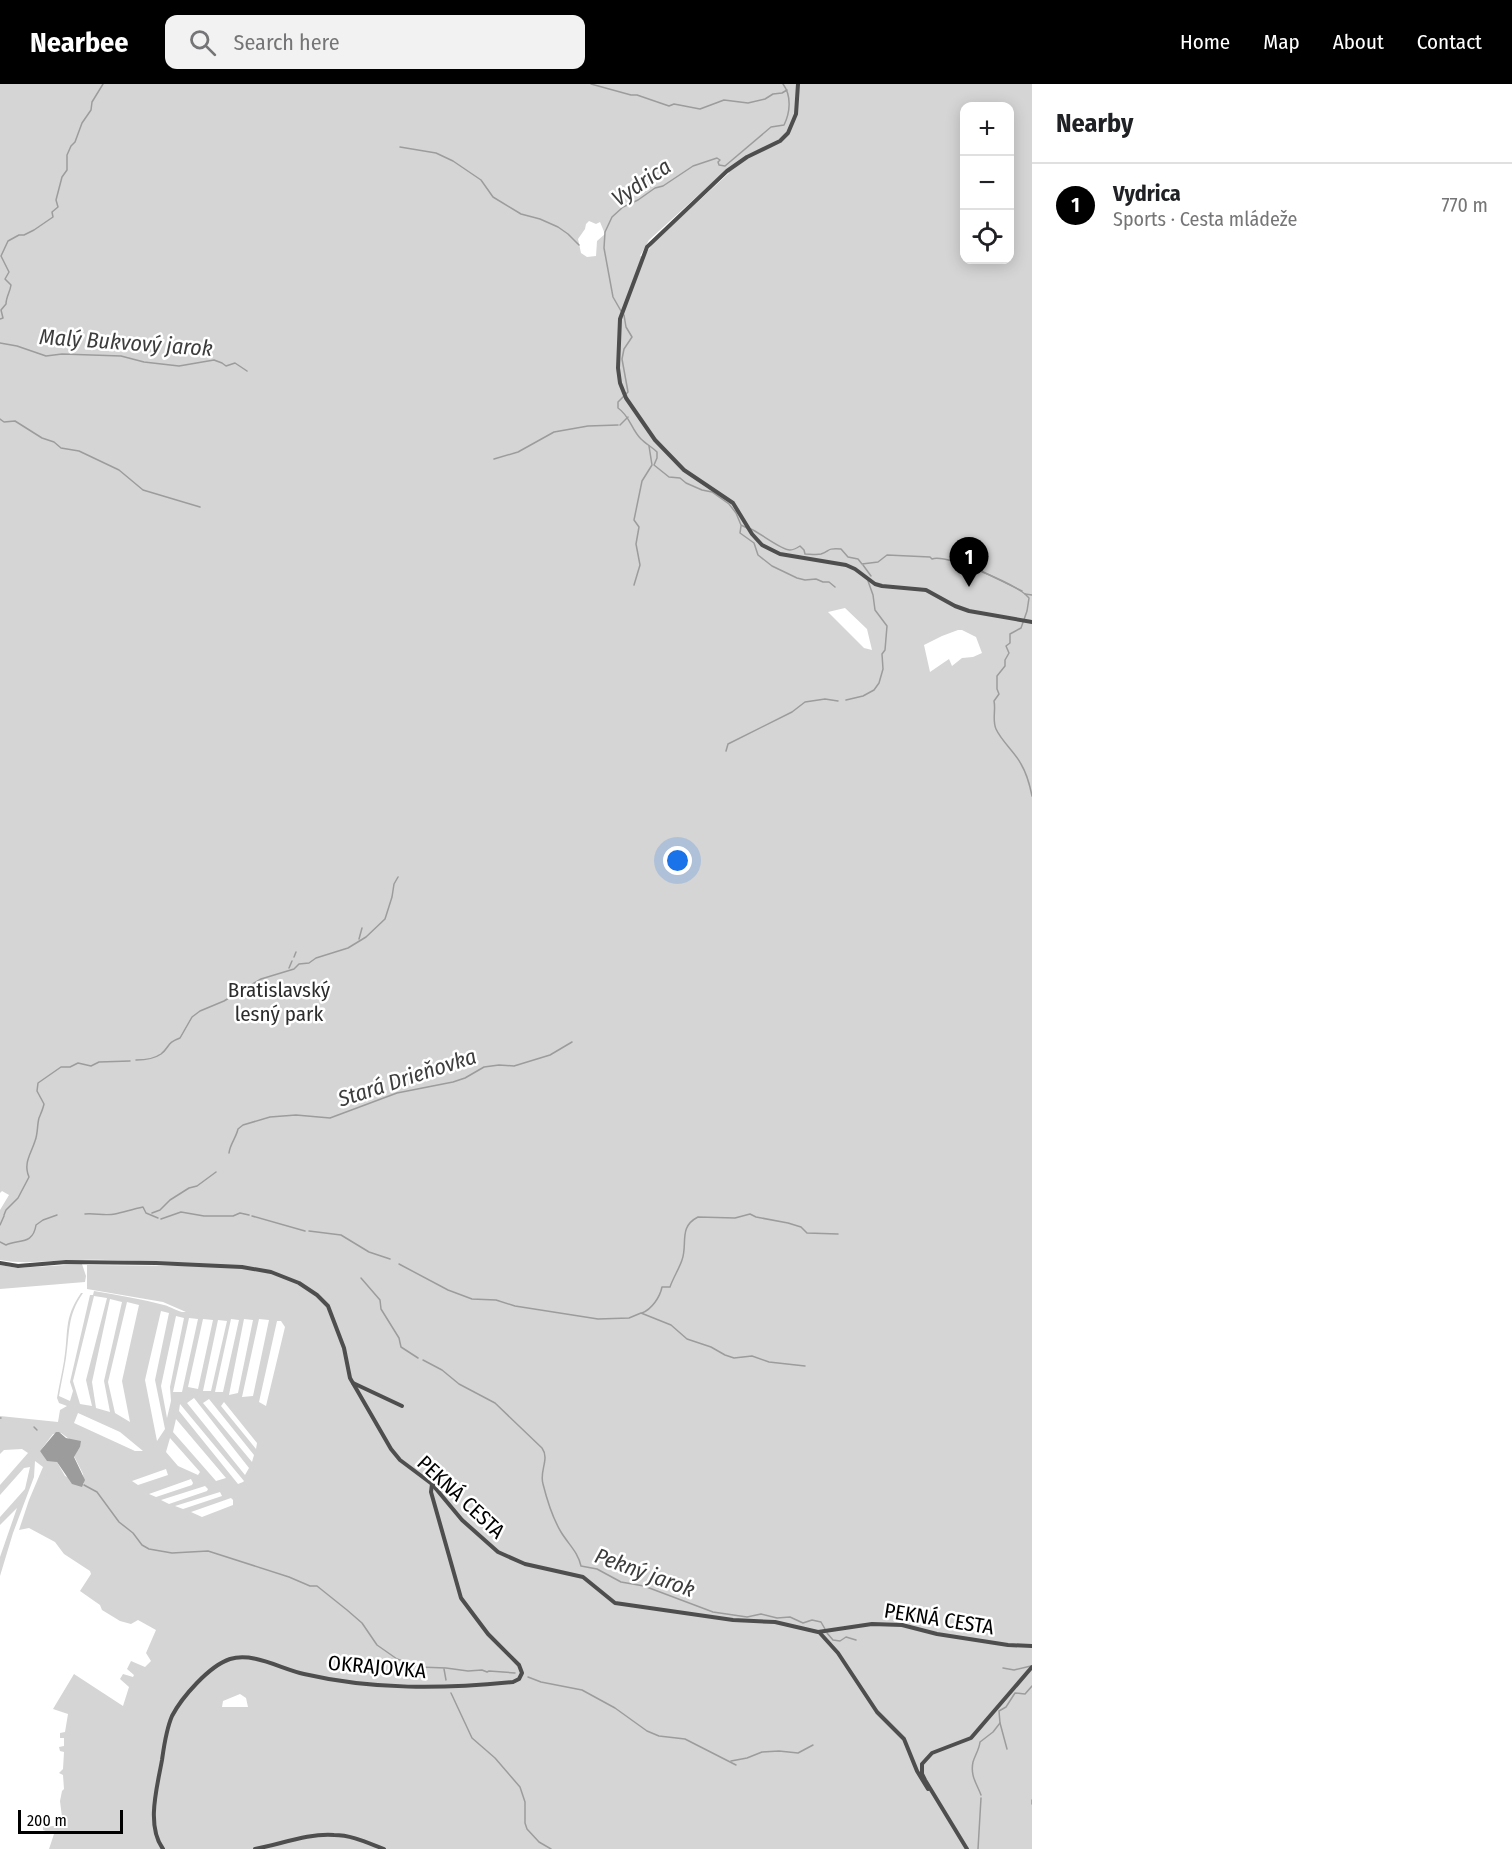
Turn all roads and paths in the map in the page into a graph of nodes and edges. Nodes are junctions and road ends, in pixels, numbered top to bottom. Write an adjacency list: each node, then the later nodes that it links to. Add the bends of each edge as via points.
1 (798, 84): 2 (street, via 796,114 788,133 732,167 651,241 618,330 618,368 625,396 672,459 728,499 762,545 780,554 839,563 882,586 926,590 969,611)
2 (1032, 622)
3 (0, 1263): 4 (street, PEKNÁ CESTA, via 156,1263 242,1267 281,1274 326,1303 344,1348)
4 (352, 1383): 5 (street); 6 (street, PEKNÁ CESTA, via 394,1453)
5 (402, 1406)
6 (432, 1484): 7 (street, PEKNÁ CESTA, via 462,1520 498,1552 525,1564 583,1577 615,1603 775,1622); 11 (street, OKRAJOVKA, via 461,1598 488,1634 519,1665 521,1674 517,1681 452,1687 388,1686 303,1674 256,1659 226,1661 190,1691 175,1711 167,1731 154,1813 155,1830)
7 (818, 1632): 8 (street, PEKNÁ CESTA, via 892,1624); 10 (street, via 843,1660 878,1712 904,1739 919,1776)
8 (1032, 1646)
9 (1032, 1667): 10 (street, via 971,1738 936,1751 923,1761 922,1774)
10 (937, 1802): 14 (street)
11 (164, 1849)
12 (255, 1849): 13 (street, via 335,1835)
13 (384, 1849)
14 (967, 1849)

